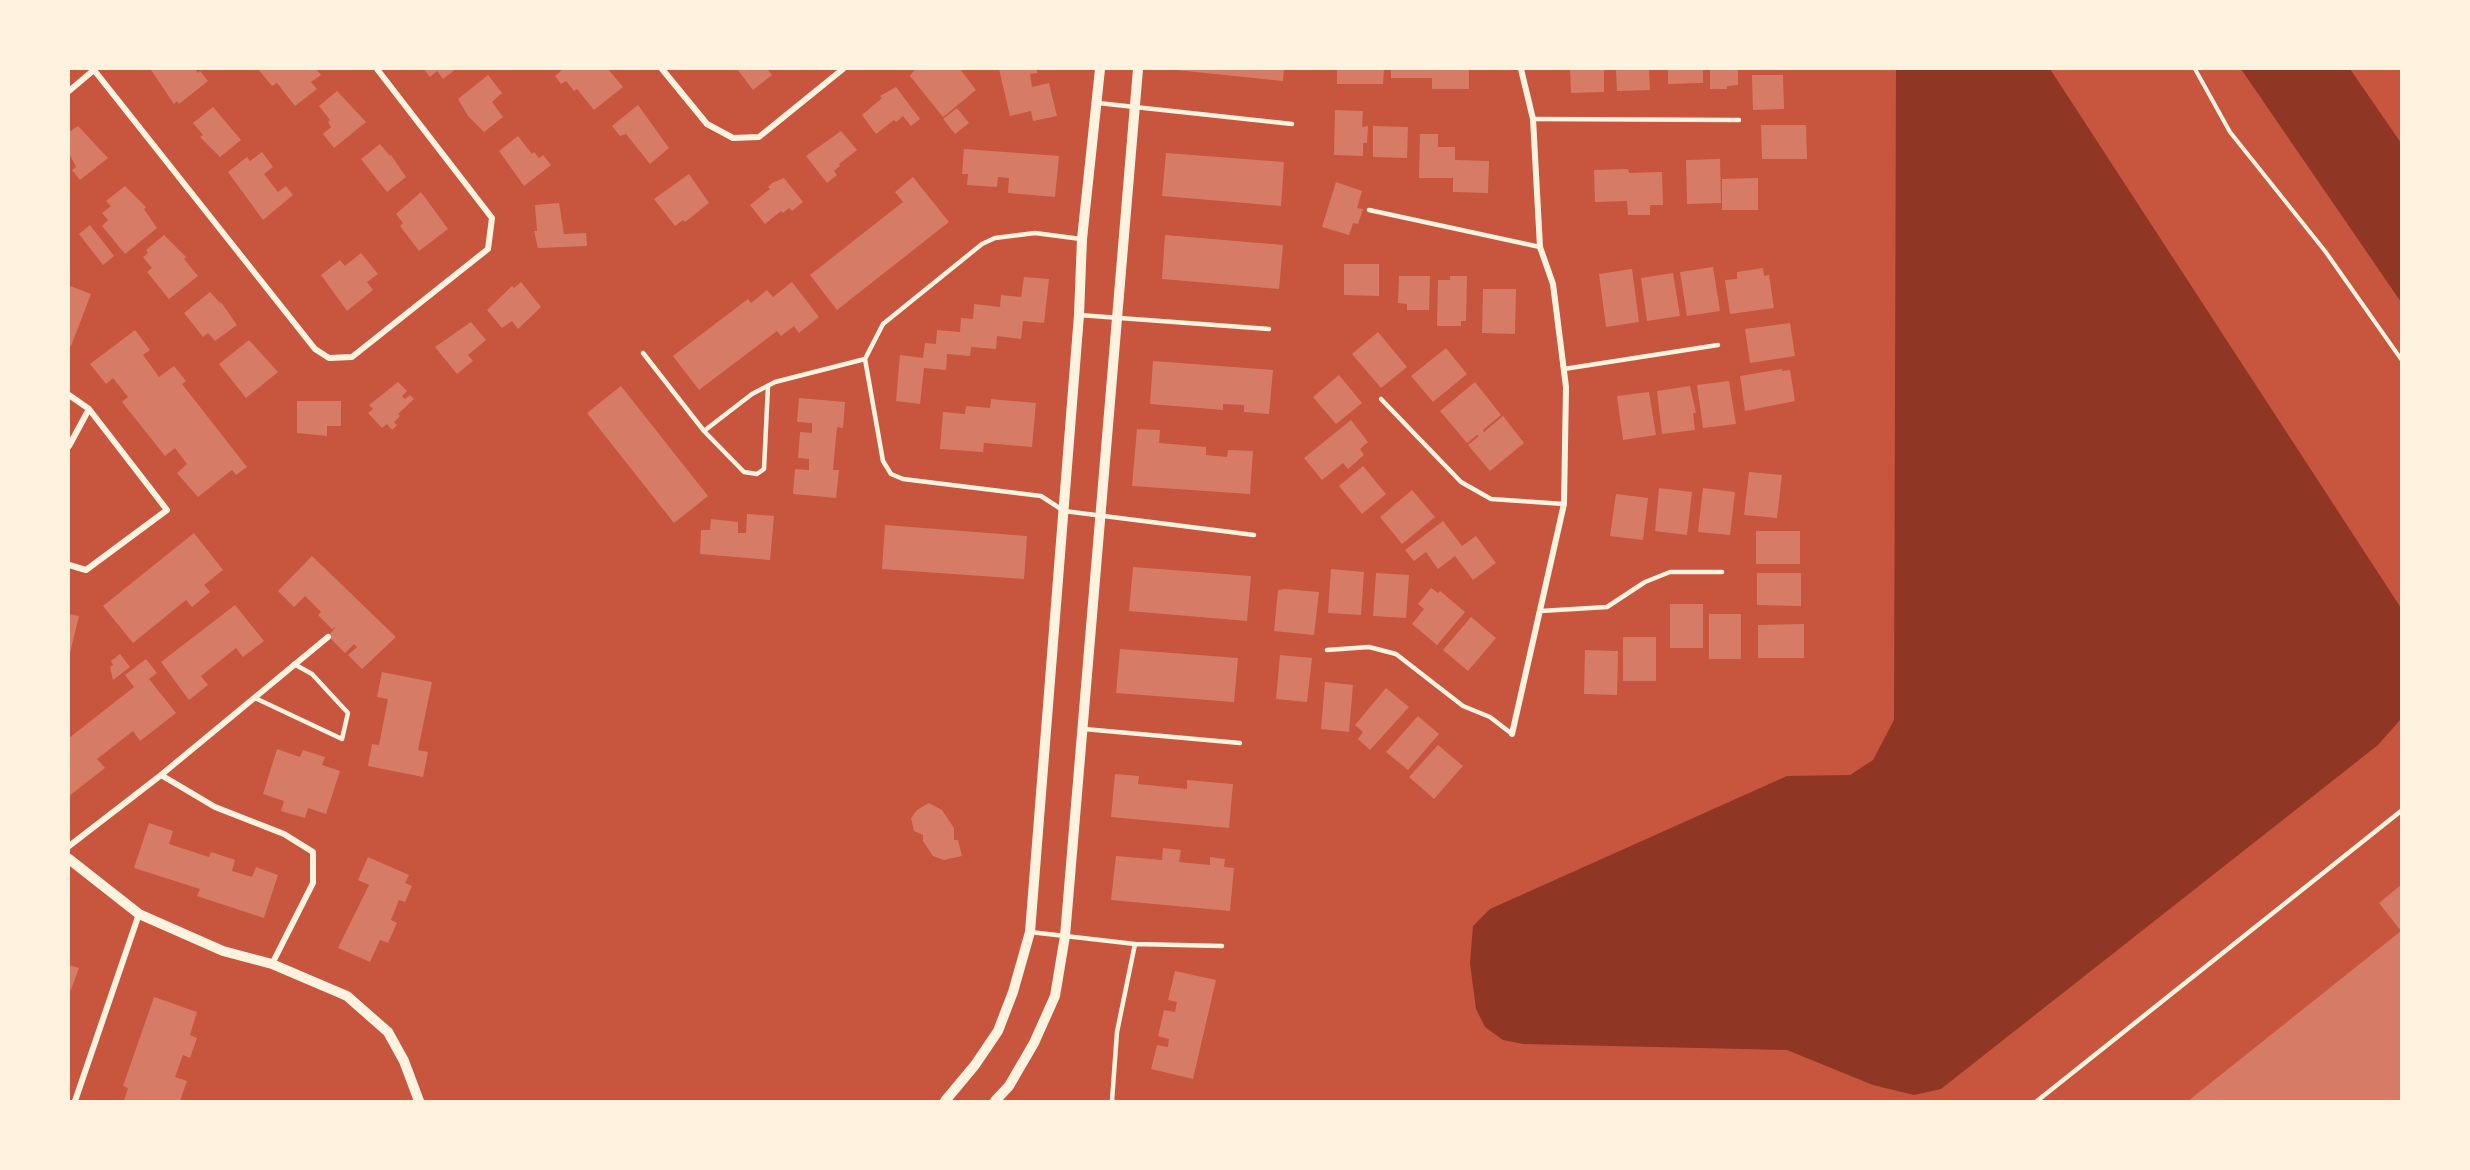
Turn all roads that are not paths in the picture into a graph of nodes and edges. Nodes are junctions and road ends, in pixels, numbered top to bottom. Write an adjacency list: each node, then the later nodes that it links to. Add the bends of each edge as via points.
1 (377, 69): 7 (street, via 492,218 488,249 352,357 329,358 315,349)
2 (662, 69): 3 (street, via 707,124 733,138 759,137)
3 (843, 69)
4 (1100, 69): 9 (street)
5 (1138, 69): 10 (street)
6 (1521, 69): 11 (street)
7 (95, 70): 8 (street)
8 (69, 91)
9 (1098, 103): 10 (lane); 15 (street)
10 (1134, 107): 13 (lane); 18 (street)
11 (1533, 119): 12 (lane); 16 (street)
12 (1739, 120)
13 (1292, 124)
14 (1369, 210): 16 (lane)
15 (1082, 239): 17 (street); 22 (lane, via 1035,233 995,238 982,244 883,324)
16 (1540, 247): 23 (street, via 1553,284)
17 (1079, 315): 18 (lane); 31 (street)
18 (1118, 318): 19 (lane); 32 (street)
19 (1269, 329)
20 (1718, 345): 23 (lane)
21 (643, 352): 28 (lane)
22 (865, 359): 24 (lane, via 803,373); 31 (lane, via 883,461 891,474 919,483 1041,496)
23 (1564, 369): 30 (street)
24 (768, 386): 28 (lane); 28 (lane, via 764,469 757,474 744,472)
25 (69, 395): 27 (street)
26 (1381, 399): 30 (lane, via 1461,482 1491,499)
27 (89, 409): 29 (street); 34 (street, via 167,510 86,570)
28 (704, 431)
29 (69, 446)
30 (1564, 504): 36 (street)
31 (1064, 511): 32 (lane); 49 (street)
32 (1102, 515): 33 (lane); 41 (street)
33 (1254, 535)
34 (69, 565)
35 (1722, 573): 36 (lane, via 1670,572 1607,607)
36 (1541, 611): 42 (street)
37 (328, 637): 39 (street)
38 (1327, 650): 42 (lane, via 1369,646 1396,654 1463,706 1490,717)
39 (294, 664): 40 (street); 40 (lane, via 312,674 348,713 342,740)
40 (255, 698): 44 (street)
41 (1084, 729): 43 (lane); 50 (street)
42 (1512, 734)
43 (1240, 743)
44 (161, 775): 46 (street); 53 (street, via 214,807 284,834 313,852 313,883)
45 (2401, 811): 59 (lane)
46 (69, 846)
47 (69, 859): 48 (street)
48 (139, 914): 53 (street, via 223,951); 54 (street)
49 (1030, 932): 50 (lane); 56 (street, via 998,1030)
50 (1065, 936): 51 (lane); 57 (street, via 1055,996 1034,1043 1009,1086)
51 (1135, 944): 52 (lane); 58 (lane, via 1117,1032)
52 (1222, 946)
53 (272, 964): 55 (street, via 347,996 388,1032)
54 (75, 1101)
55 (419, 1101)
56 (945, 1101)
57 (995, 1101)
58 (1112, 1101)
59 (2037, 1101)

